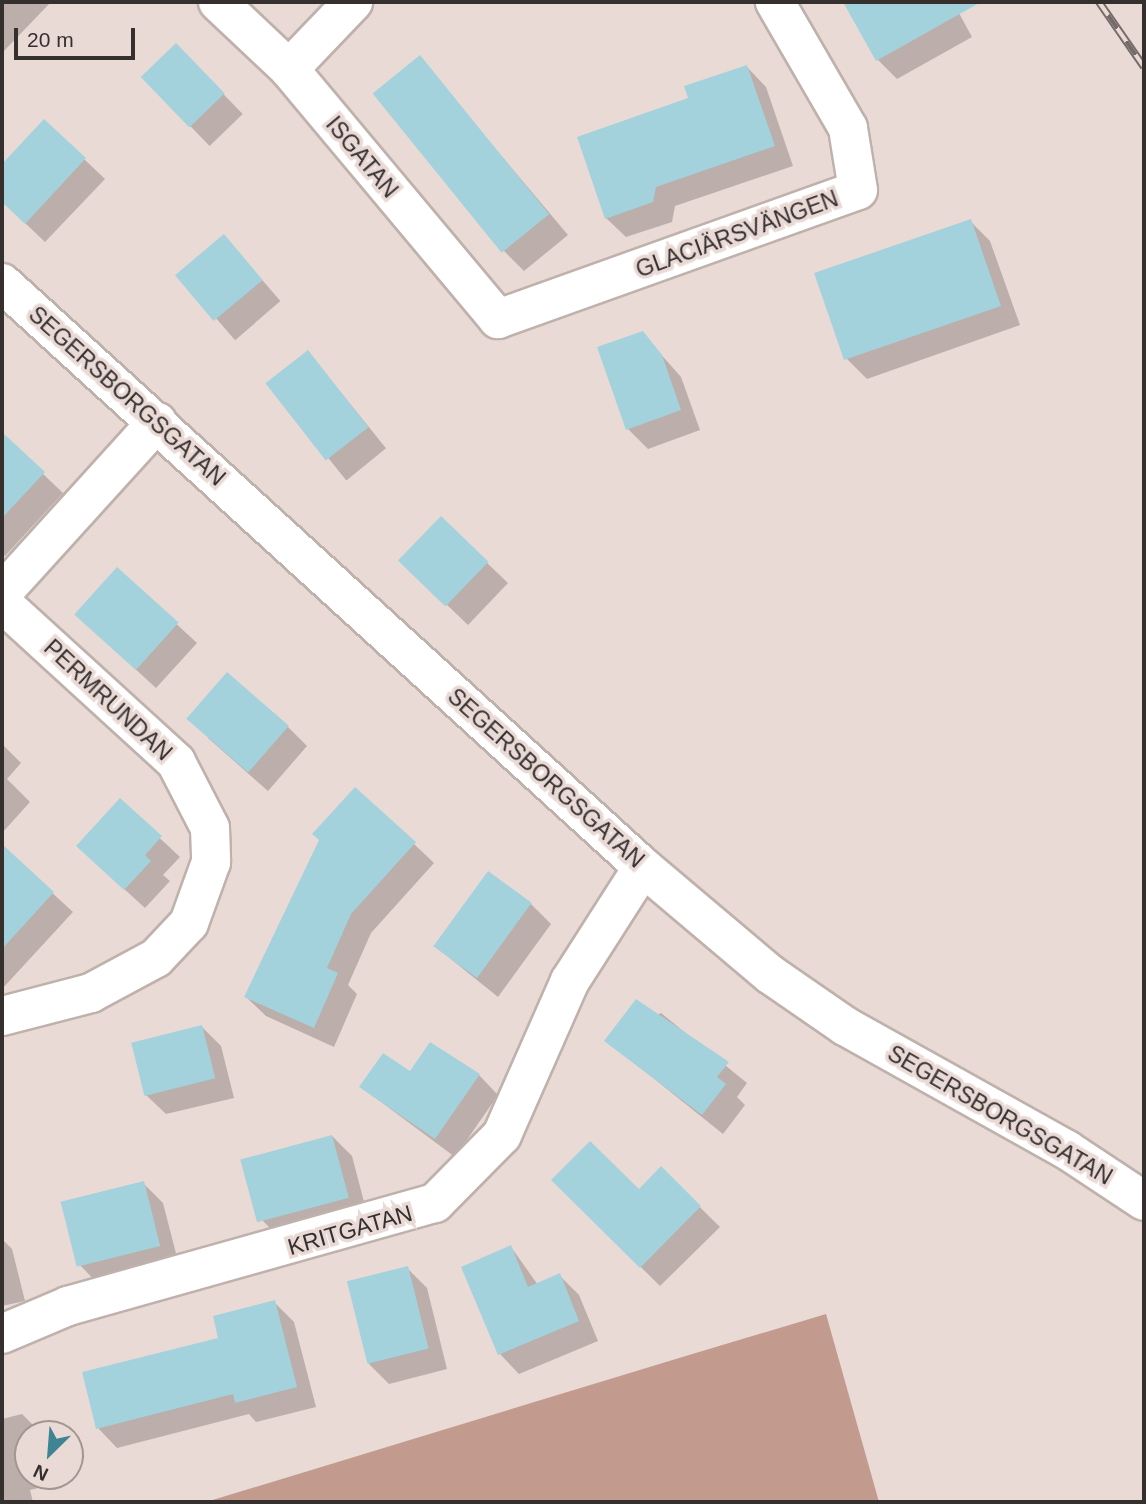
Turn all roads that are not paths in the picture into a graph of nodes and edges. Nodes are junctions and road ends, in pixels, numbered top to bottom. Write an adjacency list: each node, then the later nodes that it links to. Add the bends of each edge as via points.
1 (218, 2): 4 (street, ISGATAN)
2 (353, 2): 4 (street)
3 (775, 2): 6 (street, GLACIÄRSVÄNGEN, via 848,128 858,190)
4 (289, 69): 6 (street, ISGATAN)
5 (2, 283): 7 (street, SEGERSBORGSGATAN)
6 (498, 320)
7 (157, 422): 8 (street); 10 (street, SEGERSBORGSGATAN)
8 (2, 593)
9 (2, 603): 11 (street, PERMRUNDAN, via 176,762 210,828 211,862 189,923 156,958 91,993)
10 (643, 867): 12 (street, SEGERSBORGSGATAN, via 771,975 845,1026 959,1087); 13 (street, KRITGATAN, via 570,981 502,1135 435,1203 68,1306)
11 (2, 1016)
12 (1144, 1201)
13 (2, 1334)

